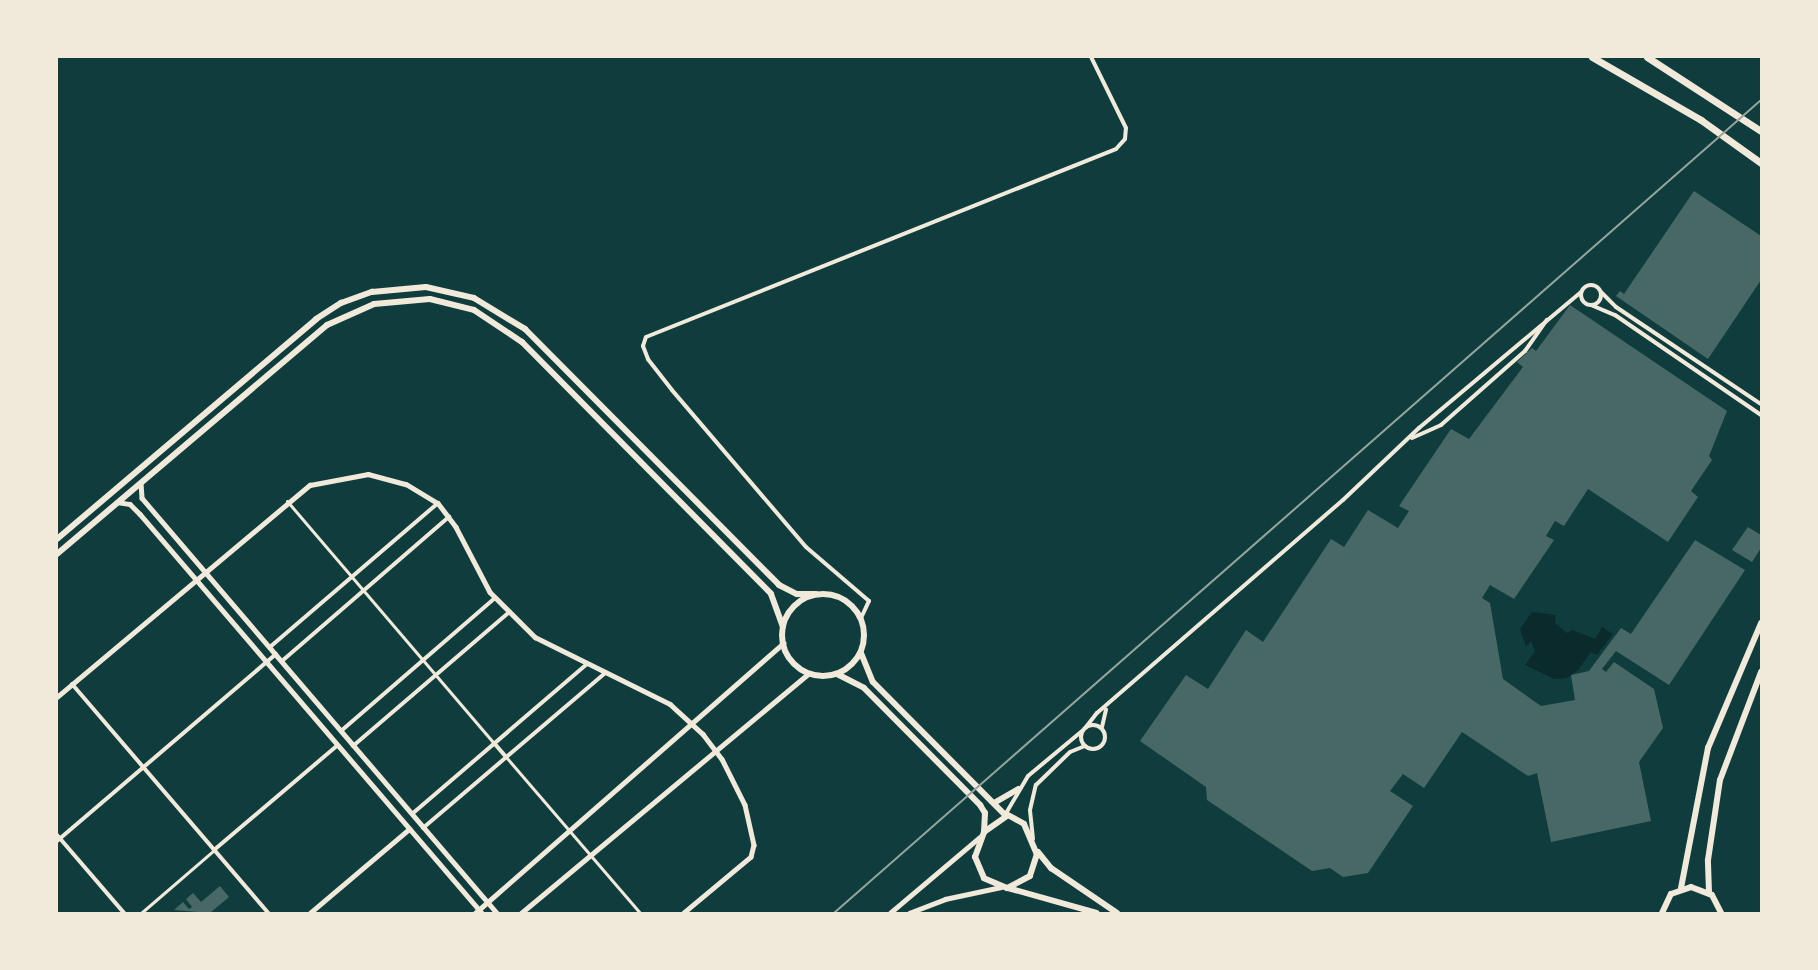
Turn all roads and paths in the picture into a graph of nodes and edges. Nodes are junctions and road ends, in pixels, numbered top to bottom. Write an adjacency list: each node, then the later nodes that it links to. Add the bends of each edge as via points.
1 (1091, 57): 27 (street, via 1126,128 1125,140 1116,150 646,337 643,346 648,359 672,390 806,547 869,601)
2 (1592, 57): 5 (highway, via 1701,120)
3 (1647, 57): 4 (highway)
4 (1761, 131)
5 (1761, 163)
6 (1581, 292): 7 (street, via 1591,285); 8 (street, via 1583,301); 9 (street)
7 (1601, 292): 8 (street); 10 (street, via 1616,307)
8 (1592, 305): 11 (street, via 1615,315)
9 (1551, 315): 12 (street); 12 (street, via 1525,351 1441,425)
10 (1761, 404)
11 (1761, 415)
12 (1409, 440): 45 (street)
13 (141, 481): 15 (main road); 20 (street, via 142,498); 29 (main road, via 302,344 340,317 393,300 449,302 486,316 522,342 771,594)
14 (287, 501): 16 (street, via 310,485 368,474 406,483); 20 (street); 21 (street)
15 (117, 502): 19 (main road); 22 (street, via 130,504)
16 (438, 503): 17 (street); 21 (street)
17 (449, 517): 23 (street); 25 (street)
18 (57, 538): 24 (main road, via 316,319 341,303 372,292 426,287 474,298 525,329 779,585 797,594)
19 (57, 554)
20 (205, 571): 22 (street); 31 (street)
21 (352, 577): 23 (street); 31 (street)
22 (196, 579): 36 (street); 43 (street)
23 (364, 591): 34 (street); 35 (street)
24 (816, 594): 27 (main road, via 843,598); 29 (main road, via 795,605)
25 (495, 598): 26 (street); 34 (street)
26 (507, 613): 37 (street, via 535,637); 40 (street)
27 (861, 618): 32 (main road, via 865,636)
28 (1761, 623): 72 (main road, via 1708,748)
29 (783, 627): 30 (main road)
30 (783, 643): 41 (main road, via 791,662); 46 (main road)
31 (270, 647): 33 (street)
32 (861, 653): 42 (main road); 59 (main road, via 873,682)
33 (276, 654): 35 (street); 36 (street)
34 (423, 660): 40 (street); 49 (street)
35 (282, 661): 49 (street)
36 (267, 662): 52 (street); 57 (street)
37 (587, 664): 38 (street); 51 (street)
38 (607, 671): 46 (street, via 652,692); 56 (street)
39 (1761, 672): 73 (main road, via 1720,780 1708,860)
40 (435, 674): 51 (street); 53 (street)
41 (808, 674): 42 (main road); 55 (main road)
42 (837, 674): 65 (main road, via 864,688 980,805 985,813)
43 (72, 684): 44 (street); 57 (street)
44 (57, 697)
45 (1107, 708): 47 (street); 48 (street)
46 (693, 723): 55 (street); 64 (main road)
47 (1086, 727): 48 (street); 50 (street)
48 (1102, 728): 54 (street, via 1106,738 1103,745 1096,749)
49 (341, 731): 53 (street)
50 (1082, 731): 54 (street); 58 (street, via 1035,769)
51 (494, 743): 56 (street); 60 (street)
52 (338, 745): 63 (street); 69 (street)
53 (353, 746): 60 (street)
54 (1085, 747): 67 (street, via 1068,754 1036,786 1030,810)
55 (715, 750): 70 (main road); 83 (street, via 744,805 754,845 751,856)
56 (506, 757): 62 (street); 64 (street)
57 (144, 768): 66 (street); 69 (street)
58 (1018, 789): 59 (main road); 61 (street)
59 (994, 804): 61 (main road)
60 (412, 814): 62 (street)
61 (1005, 815): 65 (main road); 67 (main road, via 1022,822)
62 (423, 828): 74 (street)
63 (409, 829): 75 (street); 79 (street)
64 (569, 831): 70 (street); 74 (main road)
65 (982, 834): 71 (main road, via 975,853 979,870 987,881); 84 (street)
66 (58, 838): 76 (street)
67 (1033, 839): 68 (main road)
68 (1036, 849): 71 (main road, via 1030,876); 87 (main road, via 1054,871)
69 (214, 850): 77 (street); 78 (street)
70 (590, 855): 81 (main road); 82 (street)
71 (1004, 888): 85 (street, via 945,899); 86 (main road)
72 (1681, 888): 73 (main road); 88 (main road, via 1668,897)
73 (1709, 892): 89 (main road)
74 (487, 901): 75 (main road); 80 (street)
75 (479, 912)
76 (124, 913)
77 (141, 913)
78 (268, 913)
79 (310, 913)
80 (497, 913)
81 (521, 913)
82 (639, 913)
83 (684, 913)
84 (890, 913)
85 (909, 913)
86 (1097, 913)
87 (1117, 913)
88 (1662, 913)
89 (1721, 913)

